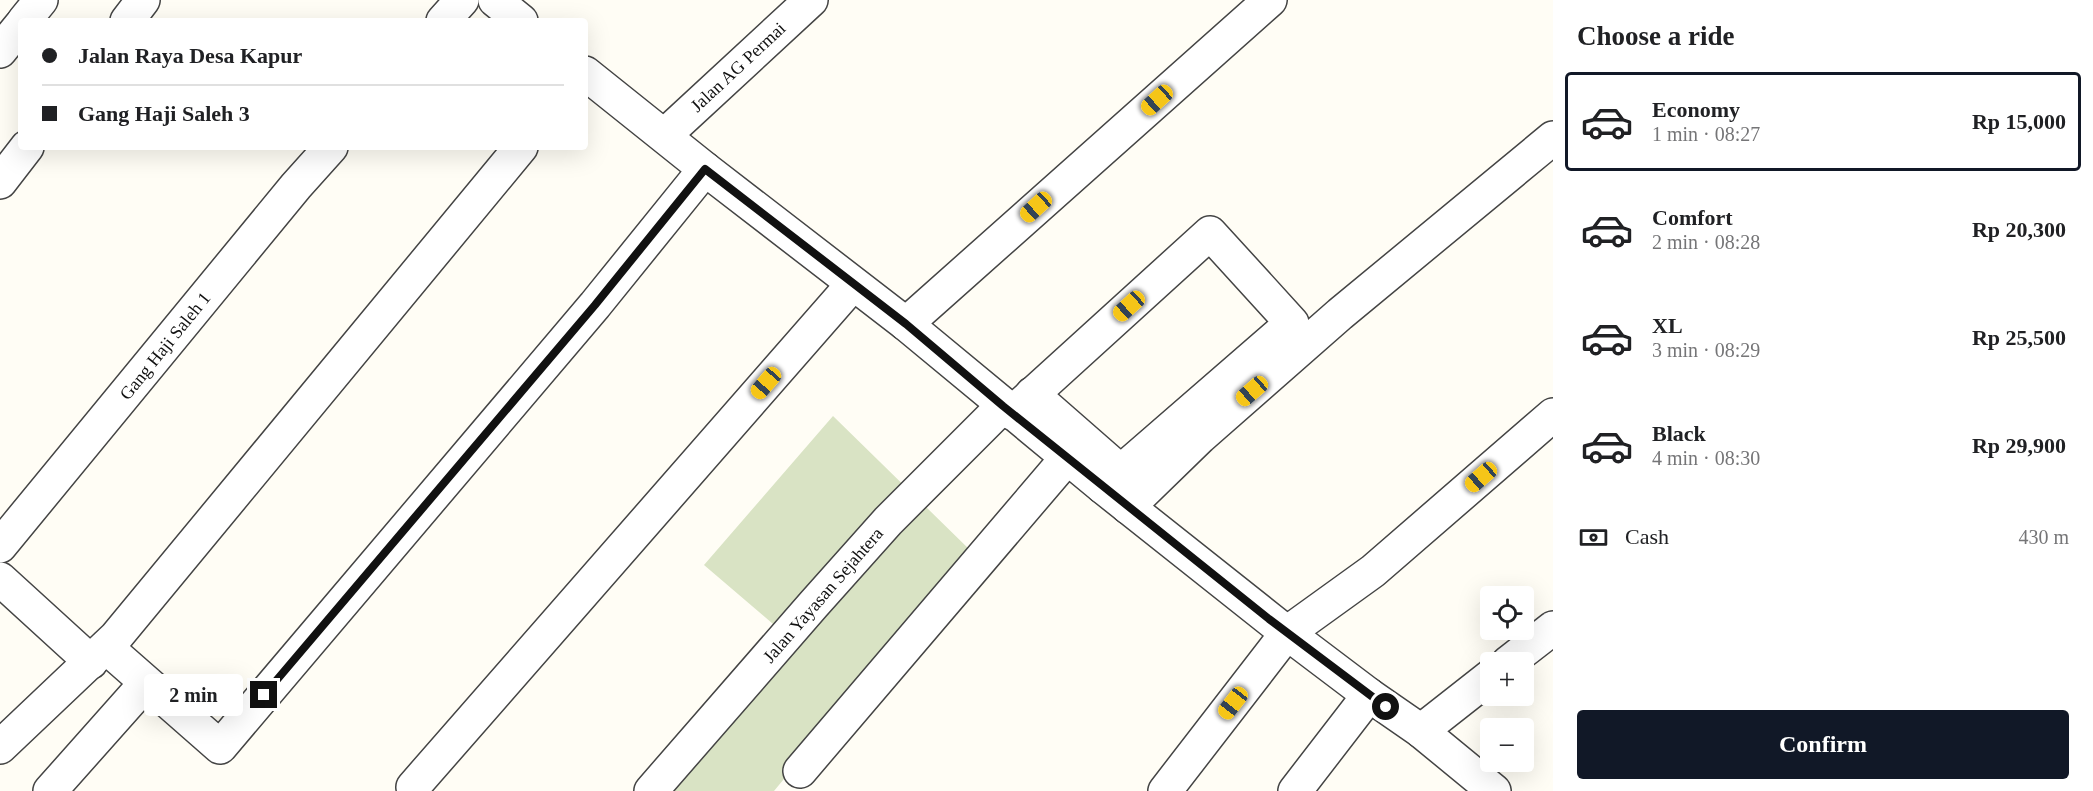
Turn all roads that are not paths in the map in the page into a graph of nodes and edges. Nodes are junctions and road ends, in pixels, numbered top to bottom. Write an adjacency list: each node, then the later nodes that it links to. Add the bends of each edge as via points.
1 (40, 0): 7 (street)
2 (143, 0): 8 (street)
3 (462, 0): 9 (street)
4 (495, 0): 10 (street)
5 (811, 0): 14 (street, Jalan AG Permai)
6 (1270, 0): 22 (street)
7 (26, 18)
8 (129, 18)
9 (446, 18)
10 (517, 18)
11 (18, 29): 12 (street)
12 (0, 51)
13 (588, 75): 14 (street)
14 (665, 135): 19 (street)
15 (1553, 138): 27 (street, via 1340,314 1200,437)
16 (25, 150): 20 (street)
17 (328, 150): 28 (street, Gang Haji Saleh 1)
18 (519, 150): 33 (street)
19 (705, 169): 21 (street); 34 (street, via 516,399 220,747)
20 (0, 182)
21 (853, 284): 22 (street); 40 (street)
22 (906, 324): 23 (street)
23 (1015, 404): 25 (street); 26 (street); 26 (street, Jalan Yayasan Sejahtera, via 1210,233 1292,323); 42 (street, Jalan Yayasan Sejahtera, via 888,521)
24 (1553, 415): 31 (street, via 1373,571)
25 (1067, 458): 26 (street); 39 (street)
26 (1112, 479): 27 (street)
27 (1128, 507): 31 (street)
28 (0, 546)
29 (0, 579): 33 (street)
30 (1553, 628): 32 (street)
31 (1287, 633): 36 (street); 43 (street)
32 (1522, 652)
33 (98, 655): 34 (street); 38 (street)
34 (146, 683): 41 (street)
35 (1480, 685): 37 (street)
36 (1369, 694): 37 (street); 44 (street)
37 (1421, 731): 45 (street)
38 (0, 747)
39 (800, 771)
40 (413, 787)
41 (50, 791)
42 (651, 791)
43 (1165, 791)
44 (1295, 791)
45 (1494, 791)

